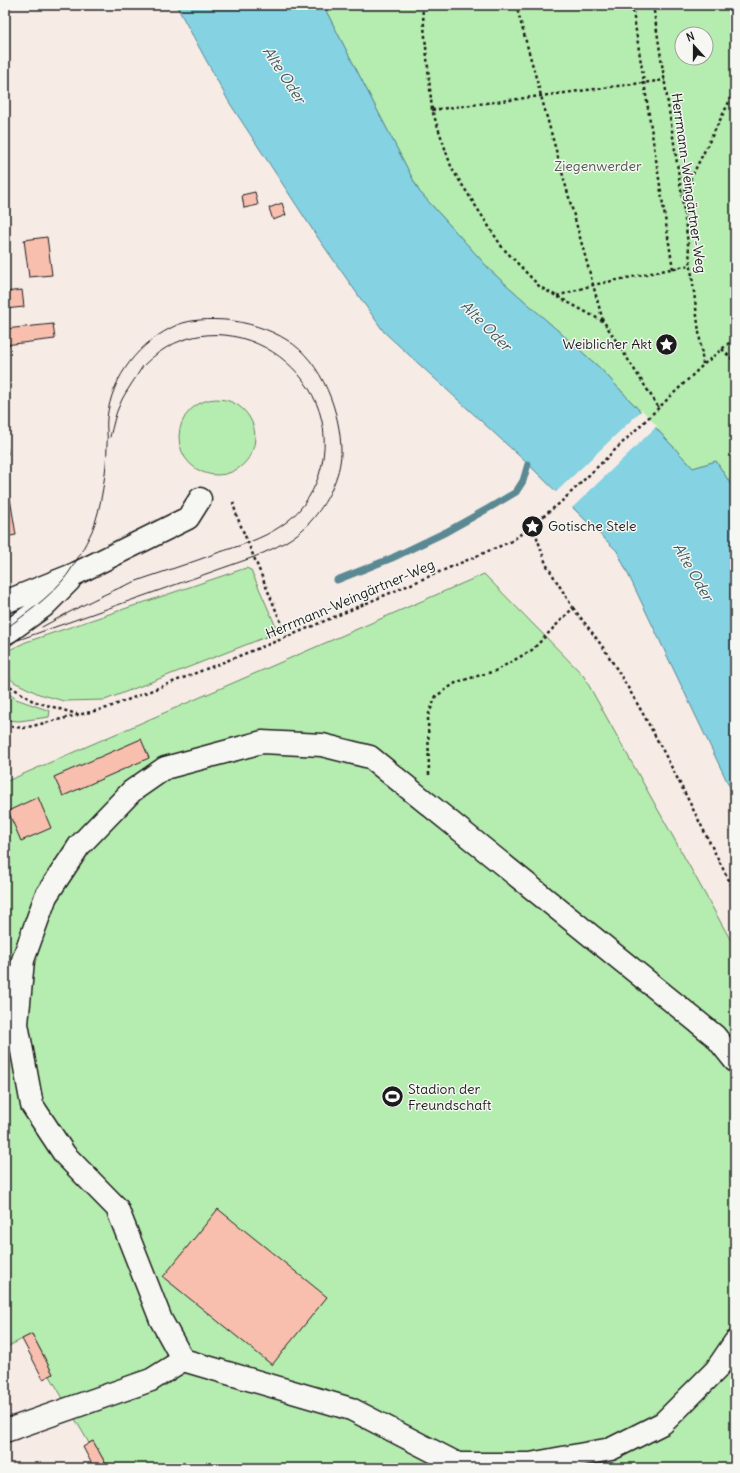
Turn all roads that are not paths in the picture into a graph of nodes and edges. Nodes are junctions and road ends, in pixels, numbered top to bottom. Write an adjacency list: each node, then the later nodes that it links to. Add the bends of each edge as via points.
1 (200, 499): 2 (lane, via 188,518)
2 (75, 574): 3 (lane); 4 (lane, via 44,606)
3 (5, 602)
4 (5, 634)
5 (735, 1061): 7 (lane, via 715,1036 370,756 322,745 262,742 165,768 132,791 79,846 46,896 23,960 16,1024 32,1105 65,1156 117,1208 161,1320)
6 (735, 1342): 7 (lane, via 716,1370 663,1423 611,1449 530,1464 458,1464 351,1409)
7 (183, 1360): 8 (lane, via 151,1380)
8 (5, 1431)

